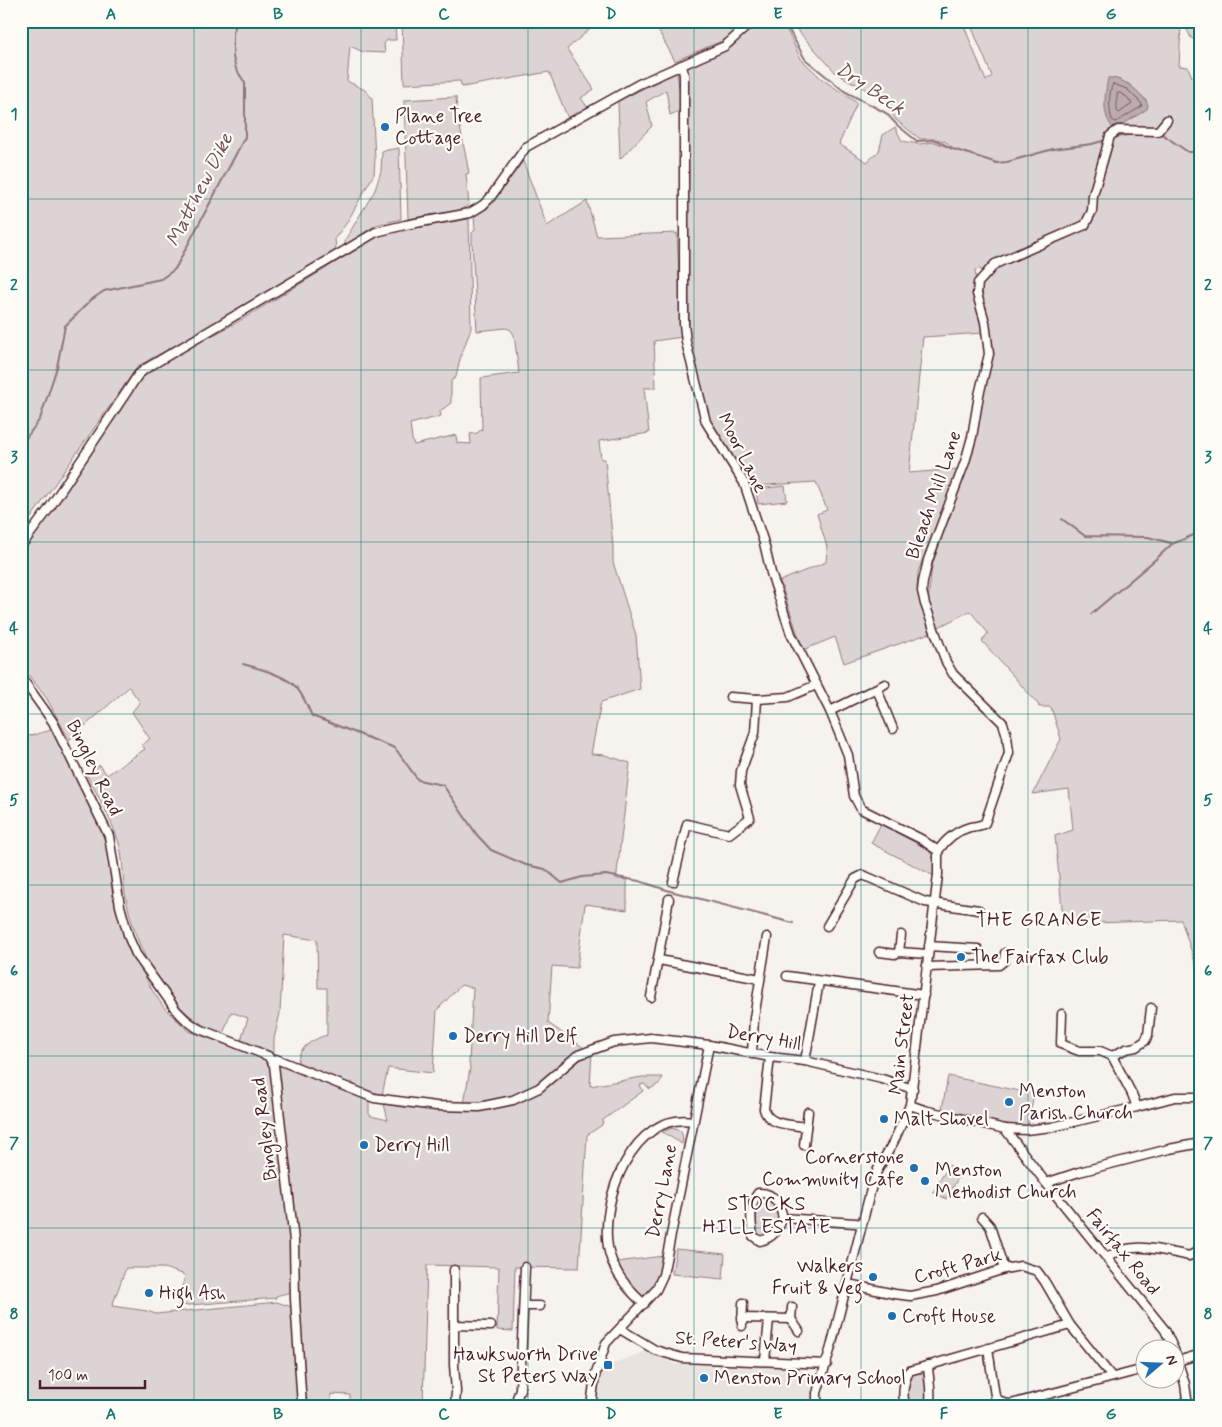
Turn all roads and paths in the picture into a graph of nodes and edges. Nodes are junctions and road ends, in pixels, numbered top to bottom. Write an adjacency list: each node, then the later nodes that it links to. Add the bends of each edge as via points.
1 (750, 21): 2 (street, via 725,46)
2 (682, 65): 4 (street, via 639,84 526,147 490,198 470,213 376,232 145,369); 7 (street, Moor Lane, via 686,342 706,422 744,483 791,634)
3 (1167, 120): 13 (street, Bleach Mill Lane, via 1158,131 1118,130 1110,136 1093,195 1092,211 1085,225 994,264 978,283 977,294 989,354 968,454 928,560 922,592 946,662 953,674 1003,723 1009,753 985,823 954,834)
4 (21, 546)
5 (21, 677): 39 (street, Bingley Road, via 53,722 109,836 120,906 136,954 186,1020 197,1028 268,1056)
6 (885, 684): 8 (street)
7 (816, 685): 10 (street, via 788,697); 11 (street, Moor Lane)
8 (877, 688): 11 (street); 12 (street)
9 (730, 697): 10 (street)
10 (757, 699): 14 (street, via 756,733 741,771 740,785 750,818 729,834 687,824)
11 (830, 711): 13 (street, Moor Lane, via 848,755 854,796 861,809)
12 (893, 729)
13 (938, 851): 16 (street, Main Street)
14 (673, 882)
15 (669, 899): 26 (street)
16 (934, 904): 17 (street); 18 (street, via 863,875 855,878); 22 (street, Main Street)
17 (979, 910)
18 (827, 926)
19 (900, 935): 24 (street)
20 (766, 938): 29 (street)
21 (978, 949): 22 (street)
22 (929, 950): 24 (street); 27 (street, Main Street)
23 (879, 952): 24 (street)
24 (899, 952)
25 (1004, 953): 27 (street, via 1004,961 999,966)
26 (659, 960): 29 (street); 32 (street)
27 (927, 967): 31 (street, Main Street)
28 (787, 976): 30 (street)
29 (760, 979): 36 (street)
30 (819, 982): 31 (street); 40 (street)
31 (924, 995): 41 (street, Main Street)
32 (652, 998)
33 (1151, 1008): 37 (street, via 1145,1041)
34 (1062, 1014): 37 (street, via 1062,1045)
35 (708, 1045): 36 (street, Derry Hill); 39 (street, Derry Hill, via 651,1038 614,1042 578,1055 539,1088 513,1100 479,1107 436,1106 374,1098 276,1059); 46 (street, Derry Lane)
36 (752, 1054): 38 (street, Derry Hill)
37 (1112, 1056): 44 (street)
38 (770, 1058): 40 (street, Derry Hill); 47 (street, via 766,1116 771,1121)
39 (272, 1061): 83 (street, Bingley Road, via 294,1241)
40 (805, 1061): 41 (street, Derry Hill, via 882,1078)
41 (913, 1089): 43 (street, Main Street)
42 (1201, 1097): 44 (street, via 1175,1096)
43 (910, 1105): 48 (street); 54 (street, Main Street, via 877,1171)
44 (1137, 1108): 48 (street, via 1052,1127)
45 (808, 1112): 47 (street)
46 (693, 1120): 62 (street, Derry Lane, via 663,1274 656,1290); 62 (street, via 665,1124 633,1148 620,1172 611,1203 606,1235 612,1261 625,1285)
47 (806, 1127): 50 (street)
48 (1005, 1129): 51 (street, Fairfax Road)
49 (1201, 1143): 51 (street)
50 (804, 1144)
51 (1046, 1183): 56 (street, Fairfax Road)
52 (982, 1217): 58 (street, via 990,1226)
53 (783, 1218): 53 (street, via 780,1206 771,1195 758,1193 754,1198 753,1236 760,1241 767,1239); 54 (street)
54 (862, 1224): 60 (street, Main Street)
55 (1201, 1250): 56 (street, via 1189,1256 1140,1248 1113,1253)
56 (1107, 1258): 73 (street, Fairfax Road)
57 (526, 1267): 63 (street)
58 (1004, 1269): 60 (street, Croft Park, via 937,1291 910,1296); 69 (street, Croft Park, via 1021,1266 1037,1272)
59 (454, 1270): 68 (street)
60 (848, 1284): 78 (street, Main Street)
61 (743, 1303): 66 (street, via 742,1322)
62 (644, 1304): 71 (street, Derry Lane)
63 (524, 1306): 64 (street); 85 (street, via 520,1389)
64 (540, 1306)
65 (792, 1307): 67 (street)
66 (769, 1319): 67 (street); 77 (street)
67 (791, 1319): 72 (street)
68 (454, 1325): 70 (street); 84 (street)
69 (1070, 1325): 74 (street); 81 (street, Croft Park)
70 (491, 1326)
71 (620, 1329): 77 (street, St. Peter's Way, via 655,1350 682,1358); 86 (street, Derry Lane, via 606,1343 595,1376)
72 (799, 1330)
73 (1170, 1340)
74 (988, 1348): 79 (street); 81 (street, via 995,1396 1005,1404)
75 (1201, 1354): 76 (street)
76 (1184, 1359)
77 (764, 1361): 78 (street, St. Peter's Way)
78 (827, 1364): 87 (street, Main Street, via 817,1394)
79 (928, 1365): 88 (street, via 907,1374 903,1398); 89 (street)
80 (1134, 1372): 81 (street)
81 (1112, 1377)
82 (1184, 1381): 90 (street, Fairfax Road)
83 (302, 1406)
84 (455, 1406)
85 (512, 1406)
86 (591, 1406)
87 (817, 1406)
88 (906, 1406)
89 (929, 1406)
90 (1188, 1406)

